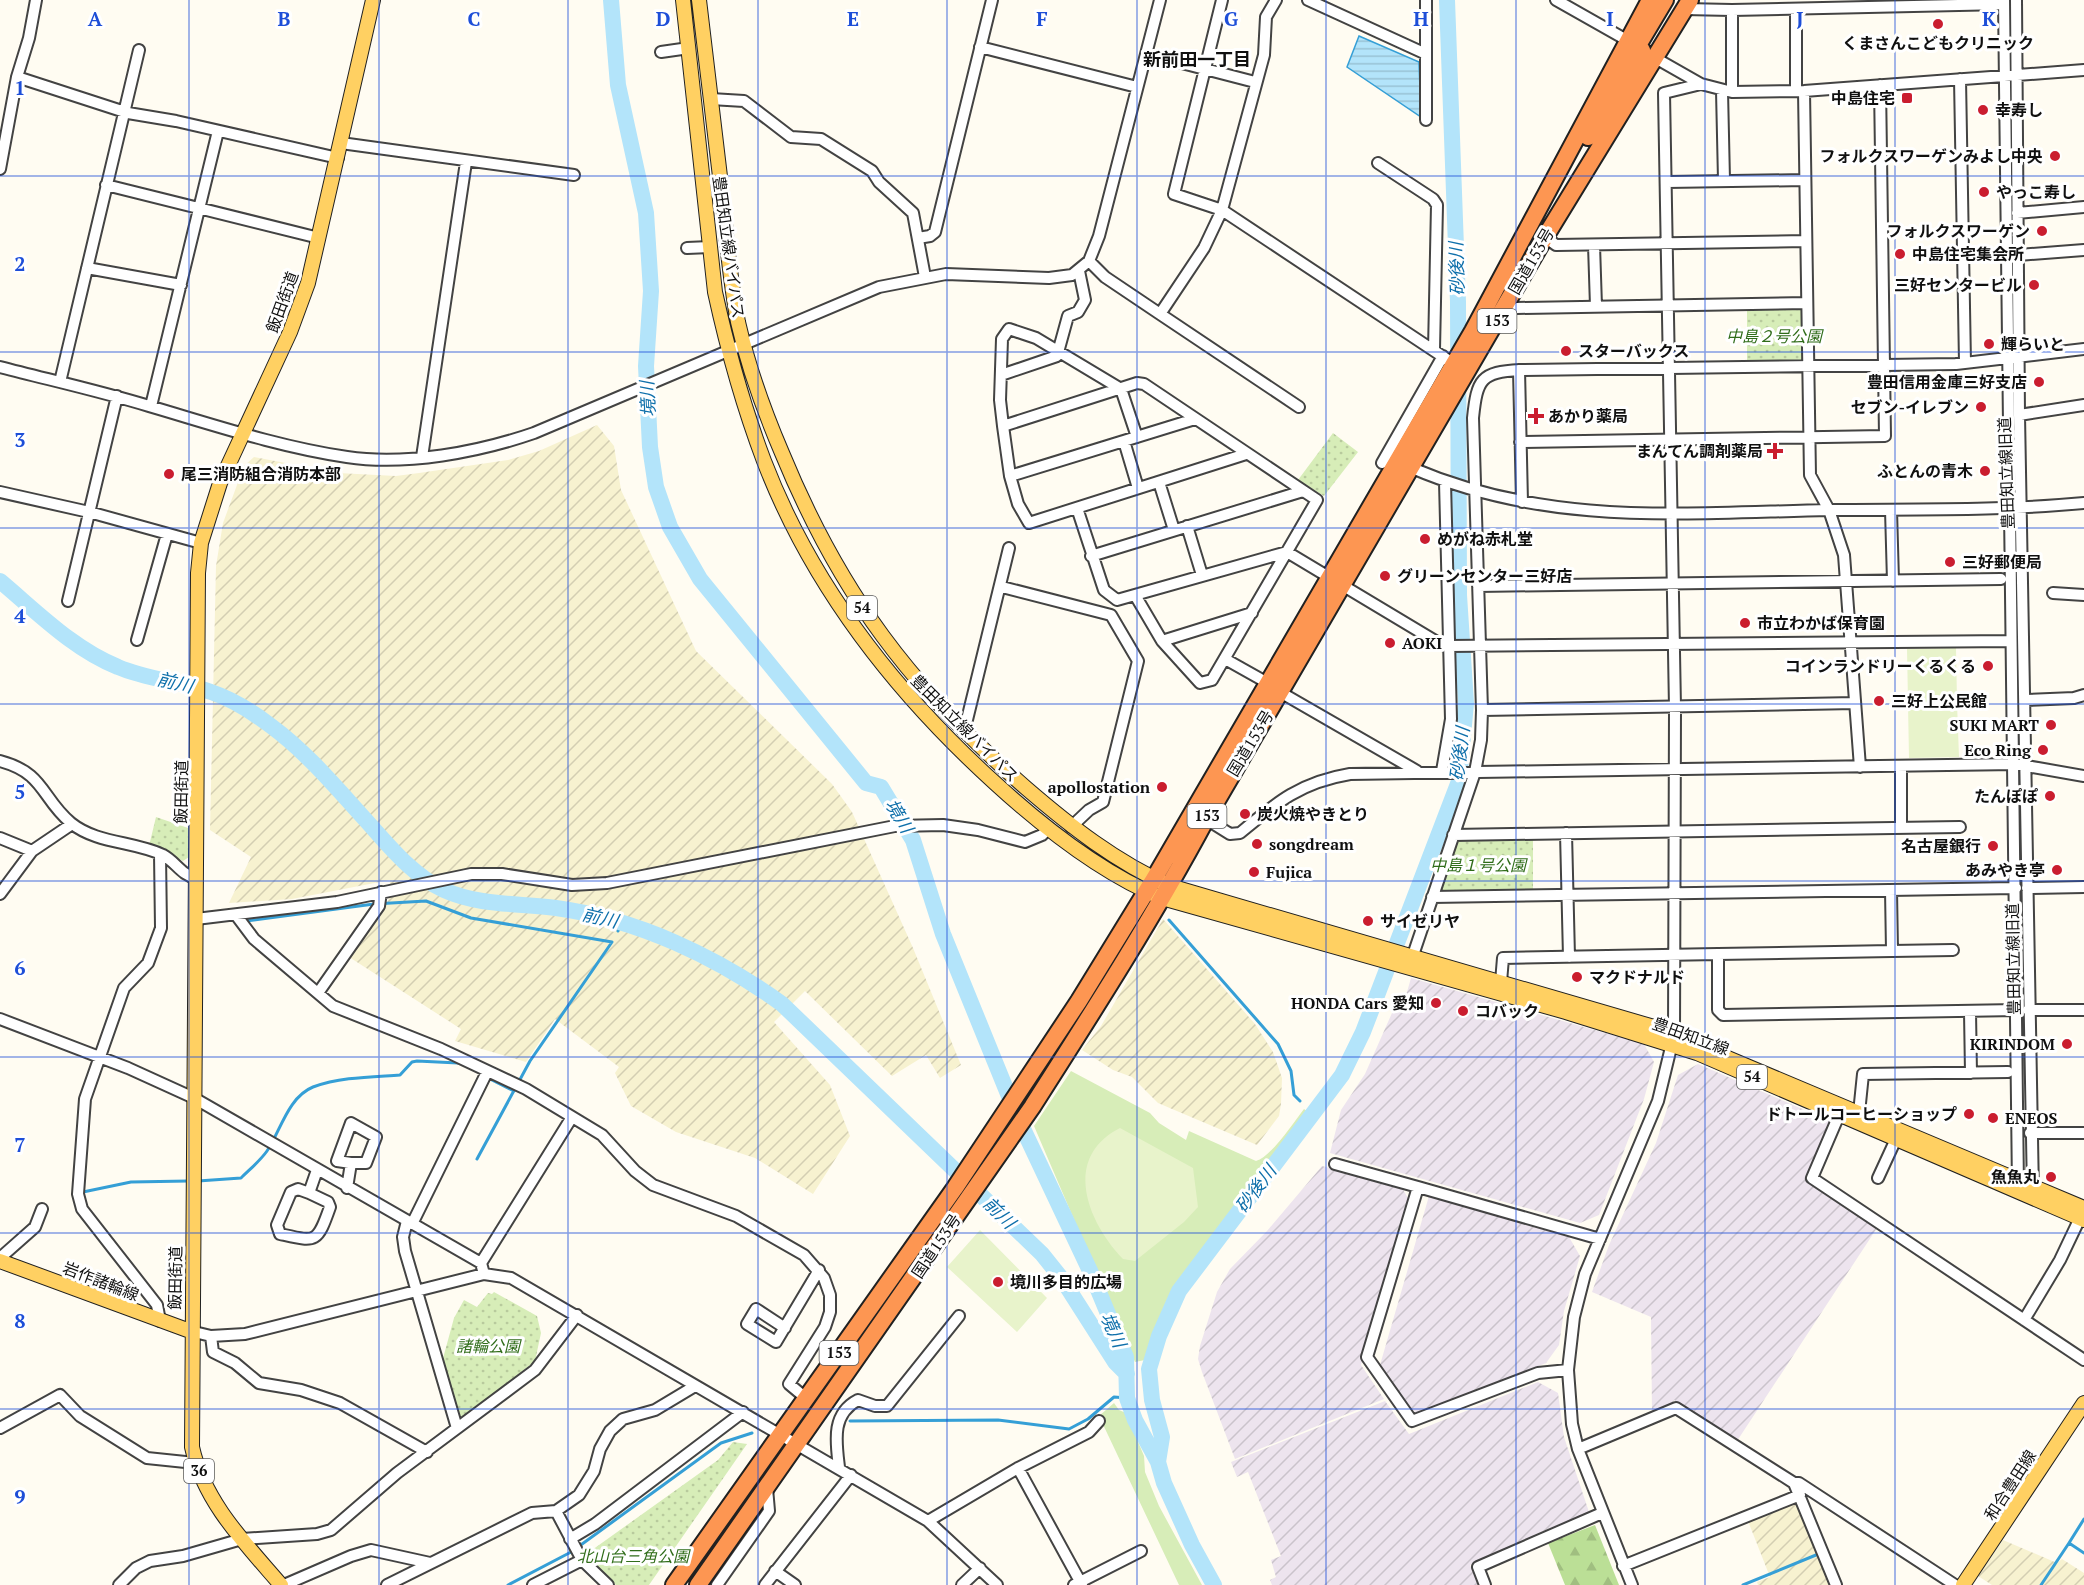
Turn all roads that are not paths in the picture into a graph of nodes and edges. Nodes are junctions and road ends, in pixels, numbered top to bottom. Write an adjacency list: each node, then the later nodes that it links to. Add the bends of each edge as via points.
1 (36, 0): 30 (street)
2 (373, 0): 42 (main road, 飯田街道)
3 (683, 0): 21 (main road, 豊田知立線バイパス / 54)
4 (699, 0): 38 (main road, 豊田知立線バイパス / 54)
5 (992, 0): 20 (street)
6 (1160, 0): 25 (street)
7 (1222, 0): 27 (street)
8 (1275, 0): 32 (street, via 1266,17 1264,55)
9 (1308, 0): 26 (street)
10 (1426, 0): 26 (street)
11 (1556, 0): 22 (street)
12 (1650, 0): 22 (highway, 国道153号 / 153)
13 (1665, 0): 22 (highway, 153)
14 (2016, 0): 29 (street, 豊田知立線旧道)
15 (2004, 2): 16 (street); 29 (street, 豊田知立線旧道)
16 (1865, 4): 18 (street)
17 (1687, 5): 19 (street); 22 (highway, 国道153号 / 153)
18 (1796, 9): 19 (street); 36 (street)
19 (1731, 10): 37 (street)
20 (980, 47): 35 (street); 58 (street, via 934,232)
21 (689, 48): 24 (street); 62 (main road, 豊田知立線バイパス / 54)
22 (1641, 49): 33 (street); 56 (highway, 国道153号 / 153); 82 (highway, 国道153号 / 153, via 1585,141 1557,174)
23 (139, 50): 39 (street)
24 (661, 52)
25 (1147, 54): 27 (street); 35 (street)
26 (1426, 54): 40 (street)
27 (1204, 70): 32 (street); 54 (street, via 1174,194)
28 (2084, 70): 29 (street)
29 (2011, 74): 31 (street); 55 (street, 豊田知立線旧道); 80 (street, 豊田知立線旧道)
30 (17, 78): 39 (street); 46 (street)
31 (1960, 79): 34 (street); 81 (street)
32 (1254, 82): 54 (street)
33 (1701, 84): 37 (street); 50 (street, via 1664,93)
34 (1880, 85): 36 (street); 83 (street)
35 (1137, 87): 66 (street, via 1108,204)
36 (1800, 91): 37 (street); 49 (street)
37 (1727, 92): 48 (street)
38 (711, 99): 58 (street, via 744,101 791,138 821,139 872,171 912,213); 76 (main road, 豊田知立線バイパス / 54, via 730,276)
39 (124, 110): 41 (street); 51 (street)
40 (1426, 120)
41 (218, 131): 43 (street); 53 (street)
42 (341, 143): 43 (main road, 飯田街道); 44 (street)
43 (338, 158): 57 (main road, 飯田街道)
44 (466, 162): 47 (street); 105 (street)
45 (1378, 163): 82 (street, via 1433,198 1437,205)
46 (0, 169)
47 (574, 175)
48 (1724, 180): 49 (street); 50 (street)
49 (1805, 180): 59 (street)
50 (1667, 182): 60 (street)
51 (106, 185): 53 (street); 67 (street)
52 (2084, 207): 55 (street)
53 (200, 208): 57 (street); 70 (street)
54 (1222, 210): 75 (street, via 1203,248); 82 (street)
55 (2017, 213): 65 (street, 豊田知立線旧道)
56 (1545, 237): 61 (street, via 1556,245); 82 (highway, 国道153号 / 153)
57 (319, 238): 98 (main road, 飯田街道, via 291,329)
58 (918, 238): 69 (street)
59 (1806, 242): 60 (street); 71 (street)
60 (1667, 243): 61 (street); 72 (street)
61 (1594, 245): 73 (street)
62 (710, 247): 63 (street); 78 (main road, 豊田知立線バイパス / 54, via 715,292)
63 (687, 248)
64 (2084, 250): 65 (street)
65 (2018, 255): 80 (street, 豊田知立線旧道)
66 (1089, 261): 68 (street); 75 (street, via 1105,277)
67 (87, 268): 70 (street); 89 (street)
68 (1079, 271): 69 (street, via 1058,278 965,273); 79 (street, via 1085,300 1078,312 1068,316)
69 (925, 277): 76 (street, via 858,294)
70 (181, 285): 93 (street)
71 (1807, 303): 72 (street); 84 (street)
72 (1669, 305): 73 (street); 86 (street)
73 (1596, 306): 74 (street)
74 (1518, 308)
75 (1160, 314): 94 (street)
76 (744, 345): 78 (street); 158 (main road, 豊田知立線バイパス / 54, via 772,430 821,542 876,629 928,695)
77 (2084, 349): 80 (street)
78 (730, 350): 105 (street, via 494,447); 174 (main road, 豊田知立線バイパス / 54, via 764,460 780,496 821,576 850,620 940,731)
79 (1059, 352): 88 (street, via 1053,359); 88 (street, via 1036,338 1009,329 1002,339); 90 (street)
80 (2013, 358): 81 (street); 95 (street, 豊田知立線旧道); 118 (street, 豊田知立線旧道)
81 (1965, 363): 83 (street)
82 (1455, 365): 87 (street); 106 (street); 107 (highway, 国道153号 / 153); 114 (street, via 1473,418); 135 (highway, 国道153号 / 153)
83 (1884, 365): 84 (street); 100 (street, via 1885,436)
84 (1808, 366): 86 (street); 100 (street)
85 (0, 367): 89 (street)
86 (1670, 368): 87 (street); 102 (street)
87 (1519, 370): 103 (street)
88 (1001, 375): 97 (street)
89 (60, 382): 91 (street)
90 (1121, 389): 96 (street, via 1144,384); 97 (street); 99 (street)
91 (117, 396): 93 (street); 122 (street)
92 (2084, 405): 95 (street)
93 (151, 406): 98 (street)
94 (1299, 407)
95 (2019, 415): 119 (street, 豊田知立線旧道)
96 (1195, 418): 99 (street); 104 (street)
97 (1003, 426): 108 (street)
98 (242, 435): 105 (street, via 348,458); 127 (main road, 飯田街道, via 220,483)
99 (1137, 436): 101 (street)
100 (1809, 437): 102 (street); 120 (street, via 1810,475)
101 (1124, 441): 108 (street); 111 (street)
102 (1671, 441): 103 (street); 123 (street)
103 (1520, 442): 115 (street)
104 (1246, 454): 109 (street); 112 (street)
105 (422, 457)
106 (1382, 463)
107 (1412, 468): 110 (street); 135 (highway, 国道153号 / 153)
108 (1010, 476): 117 (street, via 1018,504 1029,523)
109 (1159, 482): 111 (street); 125 (street)
110 (1445, 482): 114 (street); 148 (street)
111 (1138, 488): 117 (street)
112 (1303, 490): 124 (street); 129 (street, via 1317,500)
113 (0, 492): 122 (street)
114 (1475, 492): 115 (street); 137 (street)
115 (1522, 502): 123 (street, via 1587,512)
116 (2084, 502): 119 (street)
117 (1077, 508): 130 (street)
118 (2010, 509): 119 (street); 121 (street); 146 (street, 豊田知立線旧道)
119 (2022, 509): 154 (street, 豊田知立線旧道)
120 (1829, 510): 121 (street); 123 (street); 133 (street, via 1844,555)
121 (1890, 510): 134 (street)
122 (89, 512): 126 (street); 142 (street)
123 (1673, 515): 136 (street)
124 (1187, 526): 125 (street); 131 (street)
125 (1174, 530): 130 (street)
126 (167, 534): 127 (street); 144 (street)
127 (201, 543): 181 (main road, 飯田街道, via 197,605)
128 (1009, 548): 138 (street)
129 (1287, 552): 131 (street); 135 (street); 143 (street)
130 (1091, 556): 140 (street, via 1109,595 1117,600)
131 (1202, 575): 140 (street)
132 (2001, 579): 134 (street)
133 (1847, 582): 134 (street); 136 (street); 147 (street)
134 (1893, 582)
135 (1334, 583): 148 (street); 152 (highway, 国道153号 / 153)
136 (1672, 584): 137 (street); 149 (street)
137 (1478, 586): 150 (street)
138 (1002, 587): 158 (street); 171 (street, via 1111,615 1138,661 1103,802)
139 (2053, 592): 141 (street)
140 (1135, 595): 145 (street)
141 (2084, 595)
142 (68, 601)
143 (1252, 613): 145 (street); 151 (street)
144 (137, 640)
145 (1162, 641): 151 (street, via 1200,683 1212,680)
146 (2011, 641): 147 (street); 160 (street, 豊田知立線旧道)
147 (1849, 643): 149 (street); 155 (street)
148 (1449, 646): 150 (street); 166 (street, via 1451,719)
149 (1674, 646): 150 (street); 156 (street)
150 (1481, 648): 157 (street)
151 (1225, 659): 152 (street)
152 (1273, 687): 165 (street); 169 (highway, 国道153号 / 153); 182 (highway, 国道153号 / 153)
153 (2084, 695): 154 (street)
154 (2025, 699): 162 (street, 豊田知立線旧道)
155 (1855, 703): 156 (street); 163 (street)
156 (1675, 708): 157 (street); 164 (street)
157 (1482, 710): 167 (street, via 1481,740)
158 (964, 732): 171 (main road, 豊田知立線バイパス / 54)
159 (0, 761): 170 (street, via 30,774)
160 (2015, 764): 161 (street); 162 (street); 184 (street, 豊田知立線旧道)
161 (1901, 766): 163 (street); 172 (street)
162 (2026, 766): 168 (street); 184 (street, 豊田知立線旧道)
163 (1860, 767): 164 (street)
164 (1675, 770): 167 (street); 175 (street)
165 (1417, 771): 166 (street); 169 (street, via 1350,774 1318,780 1276,802 1240,833 1230,834)
166 (1444, 771): 167 (street)
167 (1471, 771): 177 (street)
168 (2084, 776)
169 (1206, 819): 187 (highway, 国道153号 / 153)
170 (72, 824): 179 (street); 180 (street, via 99,838)
171 (1071, 827): 182 (main road, 豊田知立線バイパス / 54)
172 (1901, 827): 173 (street); 175 (street)
173 (1960, 827)
174 (1049, 828): 182 (main road, 豊田知立線バイパス / 54); 186 (street, via 1025,842 978,830 895,826 607,883 572,885 486,873)
175 (1674, 832): 176 (street); 188 (street)
176 (1566, 833): 177 (street); 190 (street)
177 (1454, 835): 191 (street)
178 (0, 838): 179 (street)
179 (32, 851): 189 (street)
180 (160, 854): 181 (street, via 188,877); 207 (street, via 161,928 148,963 124,988)
181 (196, 878): 193 (main road, 飯田街道)
182 (1150, 885): 187 (main road, 豊田知立線バイパス / 54); 245 (highway, 国道153号 / 153, via 955,1188)
183 (2084, 887): 184 (street)
184 (2021, 888): 185 (street); 202 (street, 豊田知立線旧道)
185 (1891, 890): 188 (street); 195 (street)
186 (381, 892): 192 (street); 201 (street, via 379,906)
187 (1166, 892): 199 (main road, 豊田知立線バイパス / 54); 252 (highway, 国道153号 / 153, via 1032,1107)
188 (1674, 893): 190 (street); 197 (street)
189 (0, 894)
190 (1568, 895): 191 (street); 198 (street)
191 (1432, 897): 199 (street)
192 (236, 915): 193 (street); 201 (street, via 254,939)
193 (196, 918): 211 (main road, 飯田街道)
194 (1953, 950): 195 (street)
195 (1892, 951): 196 (street)
196 (1718, 954): 197 (street); 204 (street, via 1718,1010 1723,1015)
197 (1674, 955): 198 (street); 206 (street)
198 (1569, 957): 200 (street, via 1503,958)
199 (1411, 962): 200 (main road, 豊田知立線 / 54); 206 (main road, 豊田知立線 / 54)
200 (1501, 982): 206 (main road, 豊田知立線 / 54, via 1627,1018)
201 (318, 993): 208 (street, via 333,1006 432,1045)
202 (2023, 1010): 203 (street); 204 (street); 215 (street, 豊田知立線旧道); 222 (street, 豊田知立線旧道)
203 (2084, 1010)
204 (1970, 1012): 210 (street)
205 (0, 1019): 207 (street)
206 (1673, 1040): 212 (main road, 豊田知立線 / 54); 213 (main road, 豊田知立線 / 54); 230 (street, via 1658,1101)
207 (99, 1058): 211 (street); 238 (street, via 86,1099 78,1199 157,1305)
208 (487, 1072): 214 (street, via 526,1089); 229 (street)
209 (2008, 1072): 210 (street)
210 (1971, 1073): 212 (street, via 1863,1074)
211 (194, 1098): 220 (street); 240 (main road, 飯田街道)
212 (1859, 1113): 222 (main road, 豊田知立線 / 54)
213 (1839, 1115): 217 (main road, 豊田知立線 / 54); 237 (street, via 1812,1178)
214 (572, 1117): 232 (street); 233 (street, via 602,1135 653,1185 736,1216 804,1255)
215 (2030, 1133): 216 (street); 225 (street, 豊田知立線旧道)
216 (2084, 1133)
217 (1896, 1139): 221 (street); 222 (main road, 豊田知立線 / 54)
218 (351, 1163): 224 (street)
219 (1335, 1164): 223 (street)
220 (317, 1170): 224 (street); 226 (street)
221 (1878, 1178)
222 (2018, 1185): 225 (main road, 豊田知立線 / 54)
223 (1418, 1187): 230 (street); 243 (street, via 1367,1357 1412,1421 1538,1373)
224 (347, 1188): 229 (street)
225 (2033, 1191): 228 (main road, 豊田知立線 / 54)
226 (309, 1193): 226 (street, via 328,1202 330,1207 316,1238 280,1234 277,1225 291,1192 298,1189)
227 (42, 1209): 231 (street, via 35,1227)
228 (2083, 1215): 237 (street)
229 (409, 1222): 232 (street); 234 (street, via 404,1244)
230 (1600, 1239): 243 (street, via 1574,1317)
231 (0, 1259): 238 (main road, 岩作諸輪線)
232 (483, 1268): 234 (street); 235 (street, via 511,1278)
233 (819, 1270): 239 (street); 245 (street, via 830,1295 829,1319 789,1384)
234 (417, 1292): 241 (street, via 244,1334); 250 (street)
235 (577, 1315): 244 (street); 250 (street, via 535,1370)
236 (959, 1316): 256 (street, via 887,1406 858,1400 847,1408 836,1425)
237 (2024, 1320): 242 (street)
238 (160, 1321): 240 (main road, 岩作諸輪線)
239 (785, 1328)
240 (190, 1331): 241 (street); 255 (main road, 飯田街道 / 36)
241 (211, 1336): 254 (street, via 213,1352 235,1363 259,1383 301,1390 340,1403)
242 (2084, 1360)
243 (1568, 1370): 253 (street)
244 (695, 1386): 247 (street); 262 (street, via 655,1410 623,1419 610,1431 594,1471 579,1495)
245 (807, 1399): 251 (highway, 国道153号 / 153)
246 (2084, 1403): 290 (main road, 和合豊田線)
247 (743, 1412): 251 (street); 266 (street)
248 (1099, 1421): 257 (street, via 1089,1432)
249 (0, 1428): 255 (street, via 60,1395 80,1416 147,1458)
250 (457, 1428): 254 (street)
251 (782, 1434): 252 (street); 279 (highway, 国道153号 / 153)
252 (798, 1443): 256 (street); 260 (highway, 国道153号 / 153)
253 (1578, 1449): 259 (street, via 1676,1408); 263 (street)
254 (427, 1452): 265 (street, via 331,1530)
255 (195, 1463): 265 (main road, 飯田街道 / 36, via 225,1519)
256 (839, 1467): 258 (street)
257 (1018, 1468): 264 (street); 273 (street)
258 (851, 1475): 264 (street); 272 (street)
259 (1794, 1483): 261 (street); 289 (street)
260 (767, 1488): 280 (highway, 国道153号 / 153); 281 (street, via 769,1511)
261 (1800, 1495): 270 (street); 288 (street)
262 (556, 1511): 266 (street); 269 (street, via 532,1513)
263 (1602, 1513): 270 (street); 286 (street, via 1478,1567)
264 (928, 1521): 271 (street)
265 (242, 1539): 274 (street, via 143,1564); 275 (main road, 飯田街道 / 36)
266 (571, 1541): 268 (street)
267 (1141, 1551): 273 (street)
268 (580, 1557): 277 (street); 278 (street)
269 (430, 1563): 275 (street, via 371,1550); 276 (street)
270 (1623, 1566): 287 (street)
271 (980, 1568): 284 (street); 285 (street)
272 (775, 1571): 282 (street); 283 (street)
273 (1079, 1584)
274 (119, 1585)
275 (283, 1585)
276 (387, 1585)
277 (533, 1585)
278 (608, 1585)
279 (674, 1585)
280 (698, 1585)
281 (717, 1585)
282 (765, 1585)
283 (795, 1585)
284 (962, 1585)
285 (997, 1585)
286 (1485, 1585)
287 (1632, 1585)
288 (1836, 1585)
289 (1956, 1585)
290 (1963, 1585)

